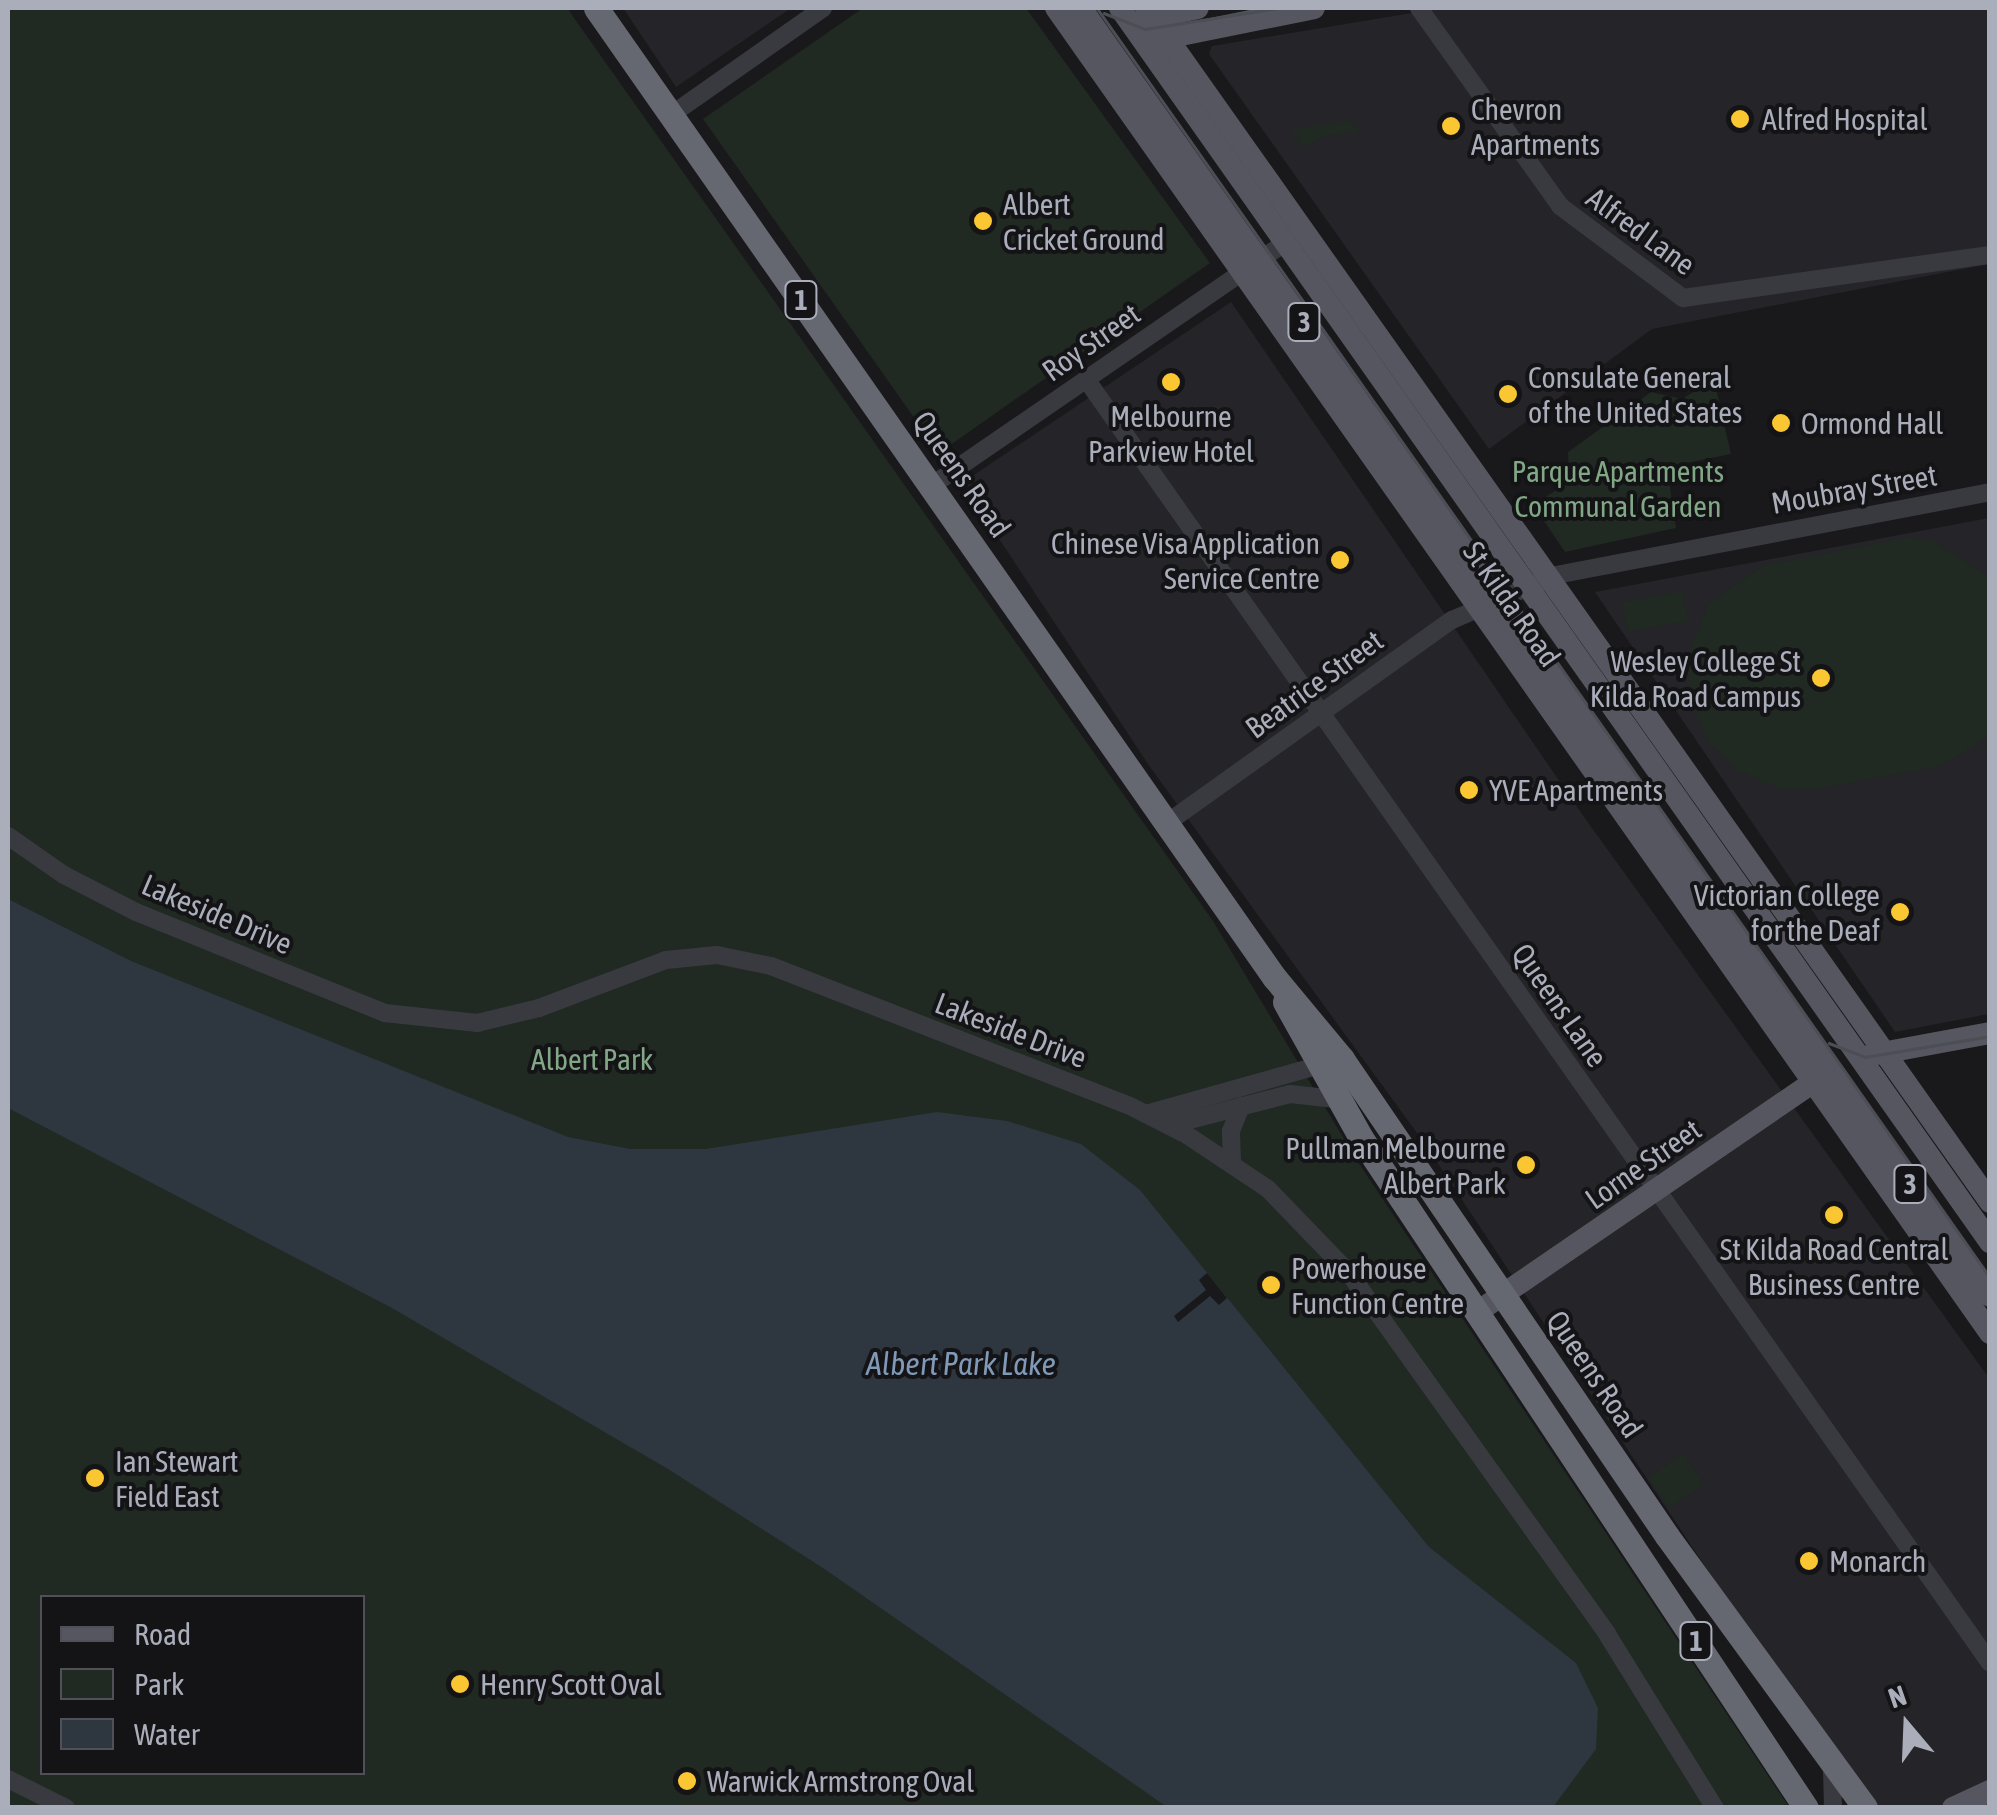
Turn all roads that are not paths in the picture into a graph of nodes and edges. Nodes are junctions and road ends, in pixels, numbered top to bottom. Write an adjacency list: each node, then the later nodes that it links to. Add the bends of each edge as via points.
1 (596, 8): 12 (highway, Queens Road / 1)
2 (823, 8): 12 (street)
3 (1056, 8): 10 (main road, St Kilda Road)
4 (1081, 8): 11 (main road, St Kilda Road / 3)
5 (1198, 8): 8 (main road)
6 (1314, 8): 9 (main road)
7 (1420, 8): 14 (street, Alfred Lane, via 1560,206 1683,298)
8 (1139, 19): 9 (main road); 11 (main road); 13 (main road, St Kilda Road / 3)
9 (1168, 38): 16 (main road, St Kilda Road)
10 (1078, 39): 11 (main road); 15 (main road, St Kilda Road)
11 (1107, 42): 15 (main road, St Kilda Road / 3)
12 (670, 115): 19 (highway, Queens Road / 1)
13 (1282, 244): 15 (street, Roy Street); 17 (main road, St Kilda Road / 3)
14 (1990, 255)
15 (1250, 265): 18 (street, Roy Street); 22 (main road, St Kilda Road / 3)
16 (1352, 299): 17 (main road); 21 (main road, St Kilda Road)
17 (1332, 312): 21 (main road, St Kilda Road / 3)
18 (1086, 379): 19 (street, Roy Street); 23 (street, Queens Lane)
19 (930, 486): 24 (highway, Queens Road / 1)
20 (1990, 492): 21 (street, Moubray Street)
21 (1537, 583): 22 (street, Moubray Street); 28 (main road, St Kilda Road); 31 (main road, St Kilda Road / 3)
22 (1488, 604): 23 (street, Beatrice Street); 31 (main road, St Kilda Road)
23 (1321, 712): 24 (street, Beatrice Street); 37 (street, Queens Lane)
24 (1167, 823): 26 (highway, Queens Road / 1)
25 (8, 836): 34 (street, Lakeside Drive, via 136,912 385,1013 477,1022 538,1008 666,960 717,954 771,966)
26 (1274, 977): 29 (highway, Queens Road / 1); 30 (highway, Queens Road / 1)
27 (1990, 1033): 28 (main road, Lorne Street)
28 (1884, 1051): 31 (main road, Lorne Street); 38 (main road, St Kilda Road)
29 (1342, 1059): 30 (street); 40 (highway, Queens Road / 1)
30 (1317, 1066): 32 (highway, Queens Road / 1); 34 (street)
31 (1837, 1069): 37 (main road, Lorne Street); 39 (main road, St Kilda Road / 3); 41 (main road, St Kilda Road / 3); 43 (main road, St Kilda Road)
32 (1336, 1099): 33 (street, via 1290,1094); 42 (highway, Queens Road / 1)
33 (1241, 1106): 35 (street); 36 (street, via 1231,1131)
34 (1146, 1114): 35 (street, Lakeside Drive)
35 (1170, 1126): 36 (street, Lakeside Drive)
36 (1232, 1162): 51 (street, Lakeside Drive, via 1286,1205 1349,1273 1607,1634)
37 (1658, 1192): 40 (main road, Lorne Street); 46 (street, Queens Lane)
38 (1990, 1202)
39 (1990, 1242)
40 (1503, 1295): 42 (main road, Lorne Street); 44 (highway, Queens Road / 1)
41 (1990, 1296)
42 (1476, 1313): 45 (highway, Queens Road / 1)
43 (1990, 1333)
44 (1542, 1353): 45 (highway); 47 (highway, Queens Road / 1)
45 (1515, 1371): 52 (highway, Queens Road / 1)
46 (1990, 1662)
47 (1832, 1768): 53 (street); 54 (highway, Queens Road / 1)
48 (8, 1779): 50 (street)
49 (1990, 1791): 55 (main road)
50 (66, 1808)
51 (1715, 1808)
52 (1806, 1808)
53 (1833, 1808)
54 (1864, 1808)
55 (1954, 1808)

